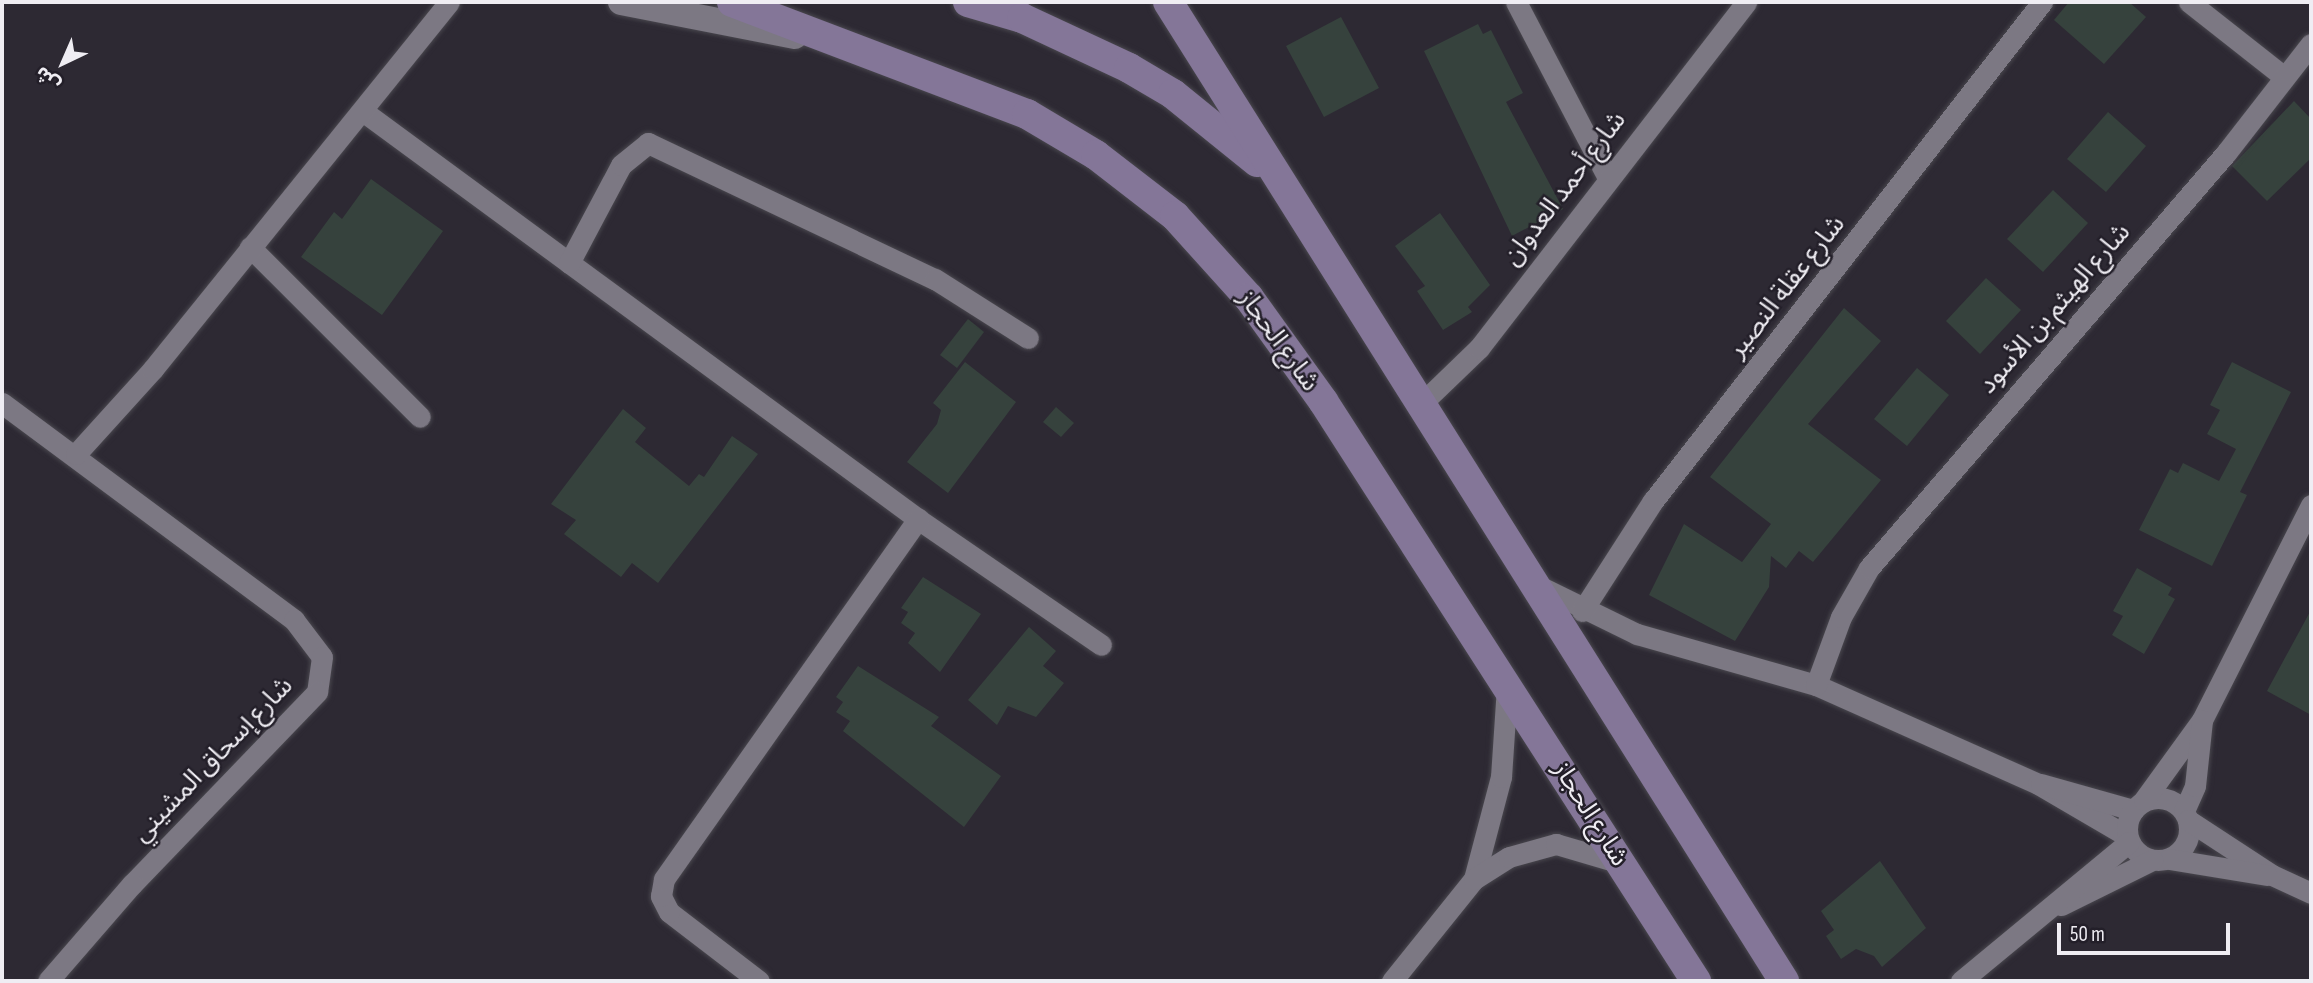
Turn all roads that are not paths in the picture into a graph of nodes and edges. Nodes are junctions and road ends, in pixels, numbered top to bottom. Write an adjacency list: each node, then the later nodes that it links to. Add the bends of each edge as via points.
1 (449, 2): 13 (street)
2 (621, 2): 11 (street, شارع الحجاز)
3 (732, 2): 11 (main road)
4 (968, 2): 15 (main road, via 1078,41 1162,87)
5 (1168, 2): 15 (main road)
6 (1516, 2): 14 (street)
7 (1746, 2): 14 (street, شارع أحمد العدوان)
8 (2042, 2): 26 (street, شارع عقلة النصير, via 1653,501)
9 (2189, 2): 12 (street)
10 (2311, 44): 12 (street)
11 (842, 46): 28 (main road, شارع الحجاز, via 925,71 1027,114 1105,161 1175,216 1264,319)
12 (2283, 76): 29 (street, شارع الهيثم بن الأسود, via 2226,153 1870,568 1841,617)
13 (364, 112): 16 (street); 17 (street)
14 (1608, 178): 20 (street, شارع أحمد العدوان, via 1479,348)
15 (1278, 181): 20 (main road)
16 (250, 247): 21 (street); 22 (street)
17 (569, 263): 18 (street, via 621,164 648,143 935,279); 24 (street)
18 (1028, 338)
19 (2, 402): 22 (street, شارع إسحاق المشيني)
20 (1422, 403): 25 (main road)
21 (420, 417)
22 (76, 454): 41 (street, شارع إسحاق المشيني, via 294,620 322,657 324,675 317,692 132,884)
23 (2311, 505): 30 (street)
24 (918, 519): 27 (street); 42 (street, via 664,879 661,896 669,912)
25 (1543, 589): 26 (street); 45 (main road)
26 (1582, 611): 29 (street, via 1711,658)
27 (1101, 645)
28 (1507, 682): 36 (main road, شارع الحجاز); 38 (street, via 1501,776)
29 (1816, 685): 31 (street)
30 (2202, 720): 32 (street); 33 (street, via 2195,786)
31 (2038, 784): 32 (street); 34 (street)
32 (2138, 805): 33 (street, via 2162,797); 34 (street)
33 (2186, 815): 35 (street, via 2186,843); 37 (street)
34 (2128, 839): 35 (street); 40 (street, via 2097,864)
35 (2161, 860): 37 (street); 40 (street)
36 (1621, 863): 38 (street, via 1571,845 1543,845); 44 (main road, شارع الحجاز)
37 (2272, 875): 39 (street)
38 (1474, 879): 43 (street)
39 (2311, 893)
40 (2059, 906): 46 (street)
41 (48, 981)
42 (759, 981)
43 (1392, 981)
44 (1696, 981)
45 (1784, 981)
46 (1961, 981)

